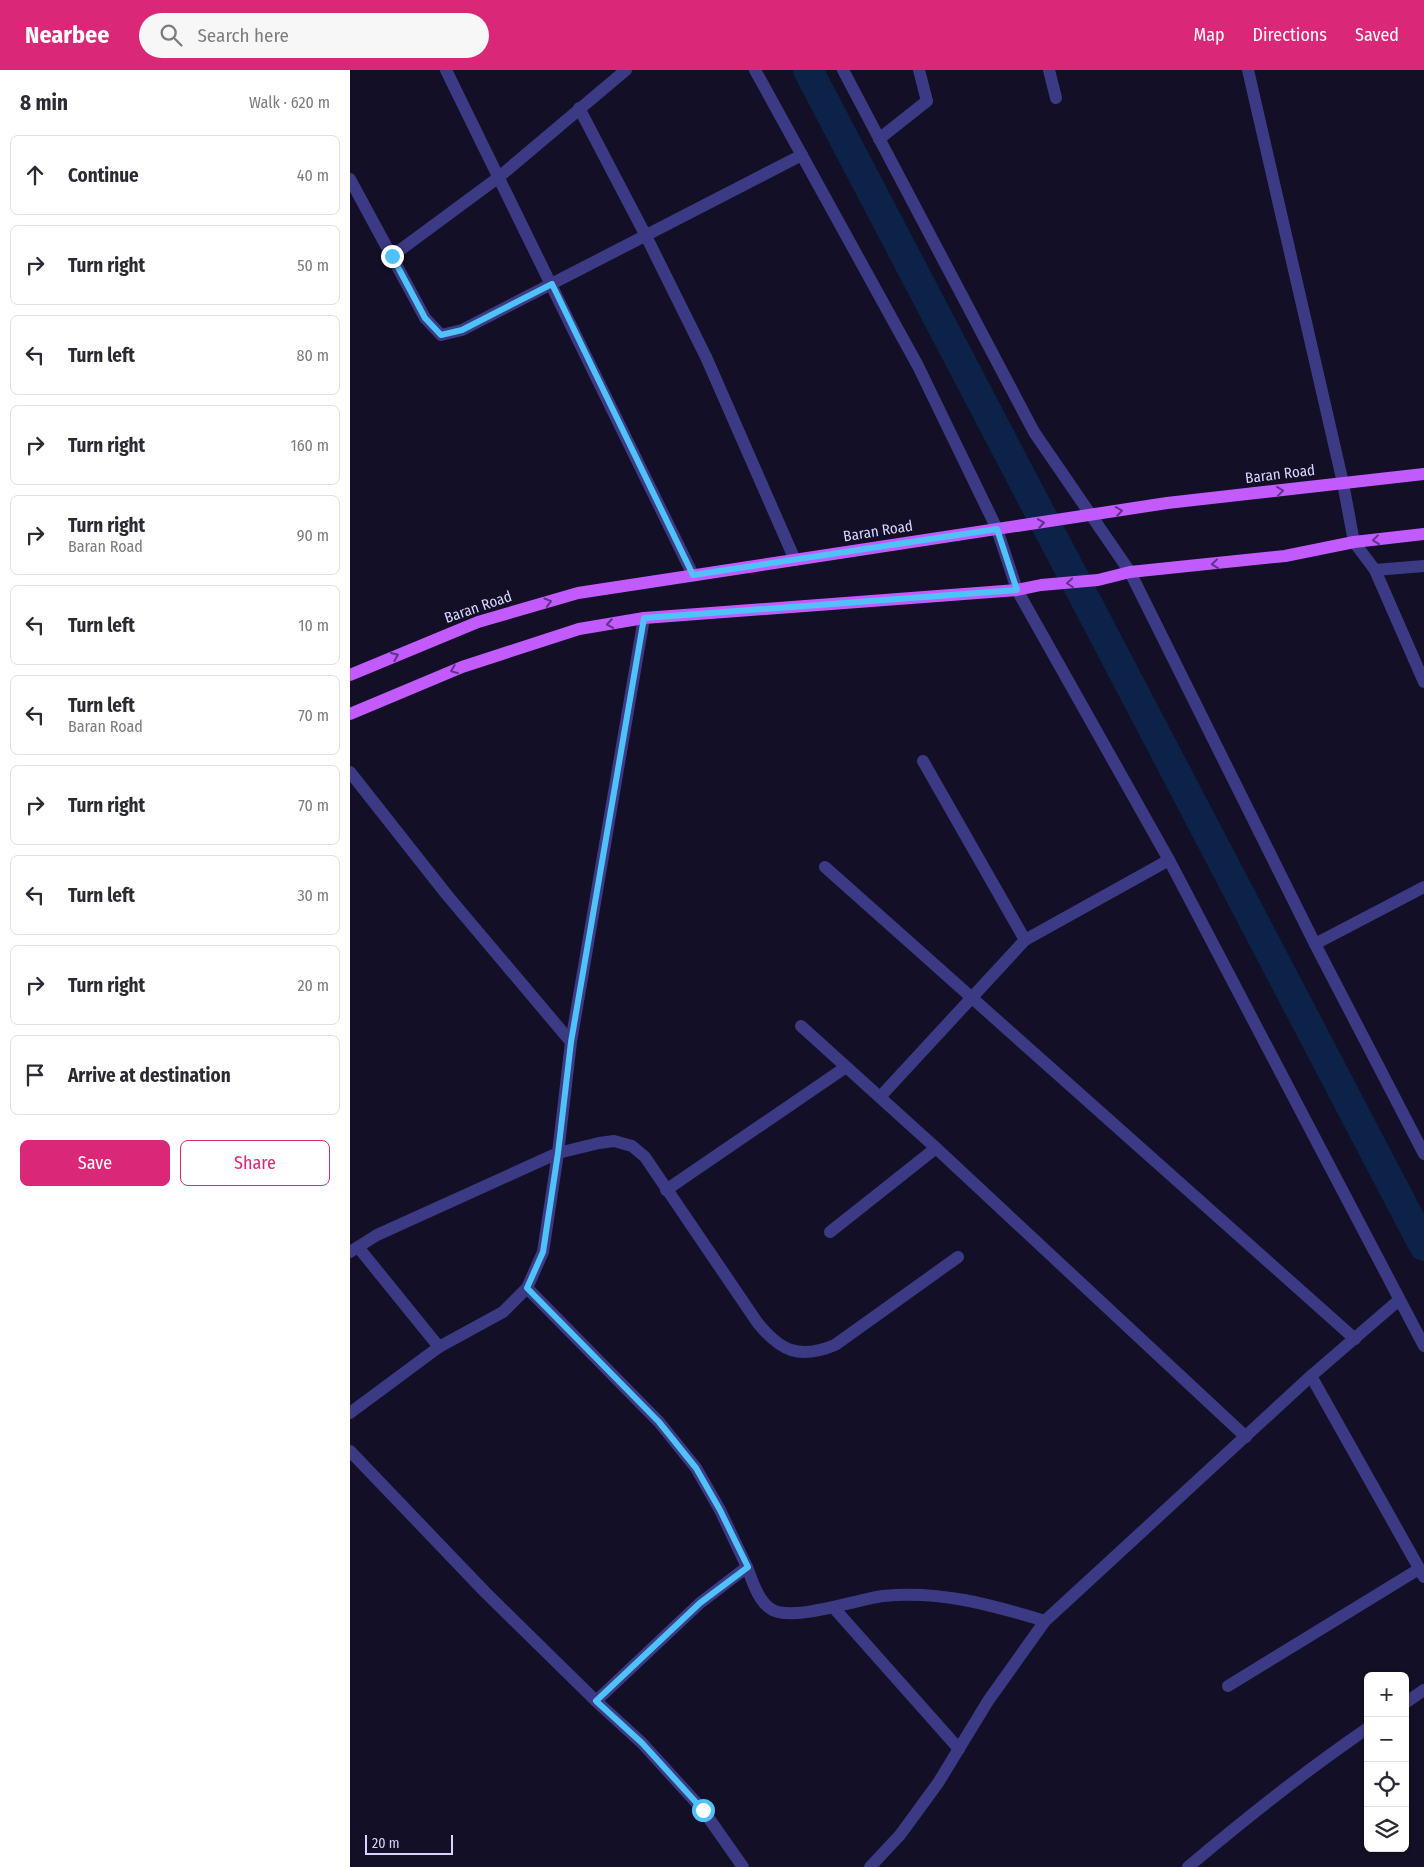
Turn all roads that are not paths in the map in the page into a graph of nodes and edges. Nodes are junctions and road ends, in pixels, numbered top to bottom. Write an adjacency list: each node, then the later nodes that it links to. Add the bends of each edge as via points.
1 (446, 70): 12 (street)
2 (626, 70): 9 (street)
3 (755, 70): 11 (street)
4 (843, 70): 10 (street)
5 (919, 70): 10 (street, via 926,101)
6 (1050, 70): 8 (street)
7 (1248, 70): 18 (street)
8 (1056, 98)
9 (579, 108): 12 (street); 14 (street)
10 (879, 139): 19 (street, via 1034,432)
11 (802, 155): 14 (street); 20 (street, via 918,366)
12 (498, 177): 15 (street); 16 (street)
13 (350, 179): 15 (street)
14 (646, 236): 16 (street); 23 (street, via 706,357)
15 (392, 256): 16 (street, via 425,318 441,335 462,330)
16 (552, 284): 27 (street)
17 (1424, 474): 18 (main road, Baran Road)
18 (1343, 483): 19 (main road, Baran Road, one-way to 18); 22 (street)
19 (1091, 515): 20 (main road, Baran Road, one-way to 19); 26 (street)
20 (997, 529): 23 (main road, Baran Road); 28 (street)
21 (1424, 534): 22 (main road, one-way to 22)
22 (1354, 542): 25 (street); 26 (main road, one-way to 26, via 1285,556)
23 (795, 560): 27 (main road, Baran Road)
24 (1424, 566): 25 (street)
25 (1375, 570): 31 (street)
26 (1130, 572): 28 (main road, one-way to 28, via 1098,580); 39 (street)
27 (693, 575): 30 (main road, Baran Road, one-way to 27, via 478,622 578,593)
28 (1017, 590): 29 (main road); 35 (street)
29 (644, 618): 32 (main road, one-way to 32, via 579,629 462,667); 42 (street)
30 (350, 675)
31 (1424, 682)
32 (350, 714)
33 (923, 761): 38 (street)
34 (350, 772): 42 (street, via 447,895)
35 (1169, 860): 38 (street); 53 (street)
36 (825, 867): 40 (street)
37 (1424, 887): 39 (street)
38 (1025, 940): 40 (street)
39 (1315, 944): 47 (street)
40 (972, 997): 44 (street); 54 (street)
41 (801, 1026): 43 (street)
42 (571, 1042): 46 (street)
43 (846, 1067): 44 (street); 48 (street)
44 (880, 1096): 45 (street)
45 (936, 1148): 49 (street); 59 (street)
46 (558, 1153): 48 (street, via 614,1141 632,1146 645,1157); 50 (street, via 377,1235); 52 (street, via 543,1252)
47 (1424, 1154)
48 (666, 1190): 51 (street, via 770,1339 787,1349 803,1353 818,1352 835,1345)
49 (830, 1232)
50 (354, 1249): 56 (street)
51 (958, 1257)
52 (527, 1288): 56 (street, via 503,1312); 61 (street, via 659,1422 690,1460 720,1510)
53 (1400, 1300): 54 (street); 55 (street)
54 (1354, 1339): 57 (street)
55 (1424, 1346)
56 (439, 1347): 58 (street)
57 (1312, 1376): 59 (street); 62 (street)
58 (350, 1412)
59 (1246, 1436): 64 (street)
60 (350, 1451): 68 (street, via 485,1592)
61 (748, 1567): 63 (street, via 754,1589 771,1610 790,1615); 68 (street, via 700,1603)
62 (1422, 1573): 65 (street)
63 (833, 1606): 64 (street, via 884,1596 938,1595 994,1606); 70 (street)
64 (1045, 1621): 70 (street)
65 (1228, 1686)
66 (1424, 1690): 67 (street)
67 (1409, 1700)
68 (596, 1701): 71 (street, via 642,1743 703,1810)
69 (1364, 1731): 73 (street, via 1249,1815)
70 (959, 1749): 72 (street, via 900,1835)
71 (743, 1867)
72 (870, 1867)
73 (1188, 1867)

